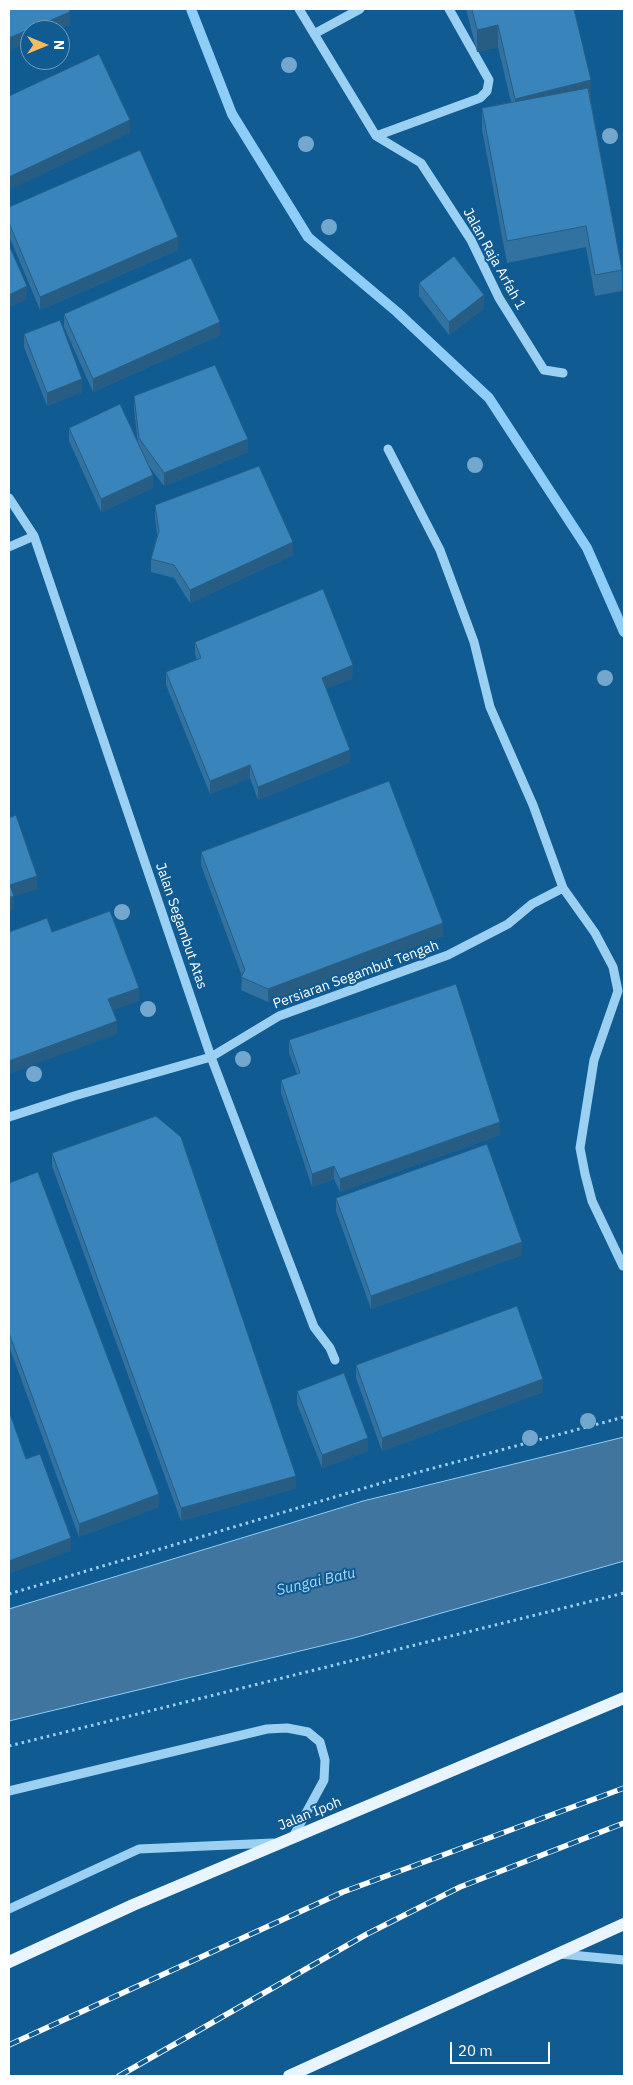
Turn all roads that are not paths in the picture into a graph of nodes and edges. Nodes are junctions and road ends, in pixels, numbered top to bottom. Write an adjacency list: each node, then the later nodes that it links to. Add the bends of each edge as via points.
1 (299, 9): 4 (street, Jalan Raja Arfah 1)
2 (360, 9): 4 (street)
3 (449, 9): 5 (street, via 489,80 487,91 480,98)
4 (314, 34): 5 (street, Jalan Raja Arfah 1)
5 (376, 136): 6 (street, Jalan Raja Arfah 1, via 421,163 471,240 499,298 544,370)
6 (563, 373)
7 (388, 449): 11 (street, via 440,550 474,642 490,707)
8 (9, 498): 9 (street, Jalan Segambut Atas)
9 (34, 536): 10 (street); 12 (street, Jalan Segambut Atas)
10 (9, 547)
11 (563, 888): 12 (street, Persiaran Segambut Tengah, via 532,904 508,924 448,955 279,1016); 14 (street, via 600,941 613,967 618,991 594,1060 580,1148 592,1201)
12 (211, 1057): 13 (street, Persiaran Segambut Tengah); 15 (street, Jalan Segambut Atas, via 314,1327)
13 (9, 1117)
14 (623, 1266)
15 (335, 1360)
16 (624, 1698): 18 (main road, Jalan Ipoh)
17 (9, 1791): 18 (street, via 267,1729 287,1728 308,1732 320,1742 325,1760 324,1780)
18 (293, 1837): 19 (main road, Jalan Ipoh)
19 (277, 1843): 20 (street, via 139,1849); 24 (main road, Jalan Ipoh)
20 (9, 1909)
21 (624, 1924): 22 (main road)
22 (558, 1954): 23 (street); 25 (main road)
23 (624, 1960)
24 (9, 1962)
25 (289, 2076)

